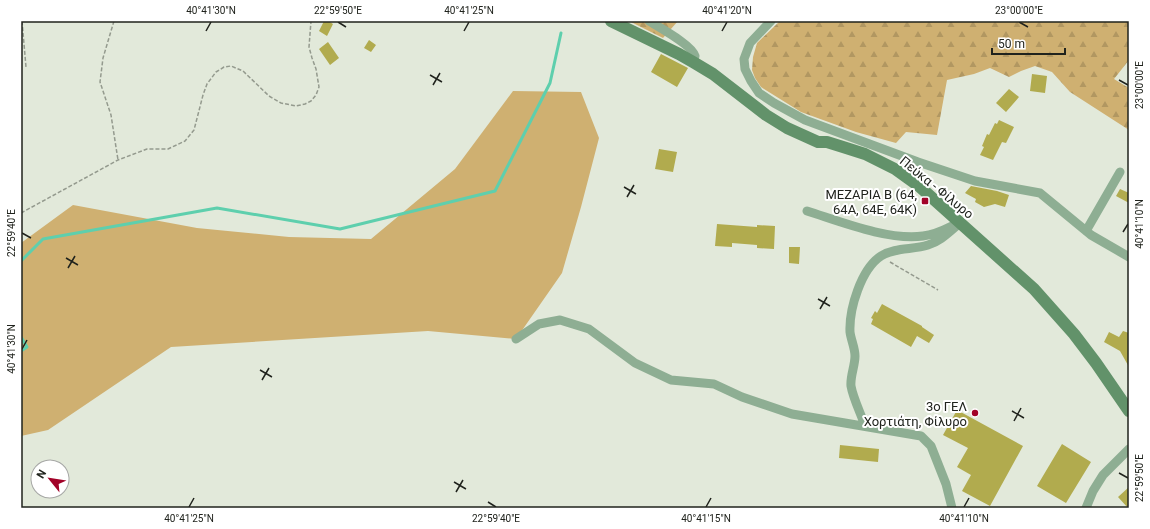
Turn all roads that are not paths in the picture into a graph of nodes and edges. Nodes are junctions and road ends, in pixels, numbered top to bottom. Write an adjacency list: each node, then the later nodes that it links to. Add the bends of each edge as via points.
1 (611, 21): 4 (main road, Πεύκα - Φίλυρο)
2 (649, 21): 4 (street, via 693,50)
3 (771, 21): 5 (street, via 750,44 744,59 745,69 759,93 805,120)
4 (693, 62): 7 (main road, Πεύκα - Φίλυρο, via 787,128 818,142 827,142 865,154)
5 (918, 162): 7 (street); 10 (street, via 975,181 1040,193)
6 (1120, 172): 10 (street)
7 (903, 175): 9 (main road, Πεύκα - Φίλυρο)
8 (807, 211): 9 (street, via 902,237 936,233)
9 (960, 223): 14 (main road, Πεύκα - Φίλυρο, via 1034,289 1053,310 1096,363); 15 (street, via 943,238 928,245 887,252 880,256 856,292 851,325 855,354 851,387)
10 (1086, 231): 12 (street)
11 (1129, 247): 12 (street)
12 (1126, 256)
13 (516, 339): 15 (street, via 539,324 560,320 589,329 636,363 671,380 714,384 742,397 792,414)
14 (1129, 411)
15 (865, 426): 17 (street, via 921,436 931,446 946,484)
16 (1129, 449): 18 (street, via 1103,475)
17 (952, 508)
18 (1086, 508)

